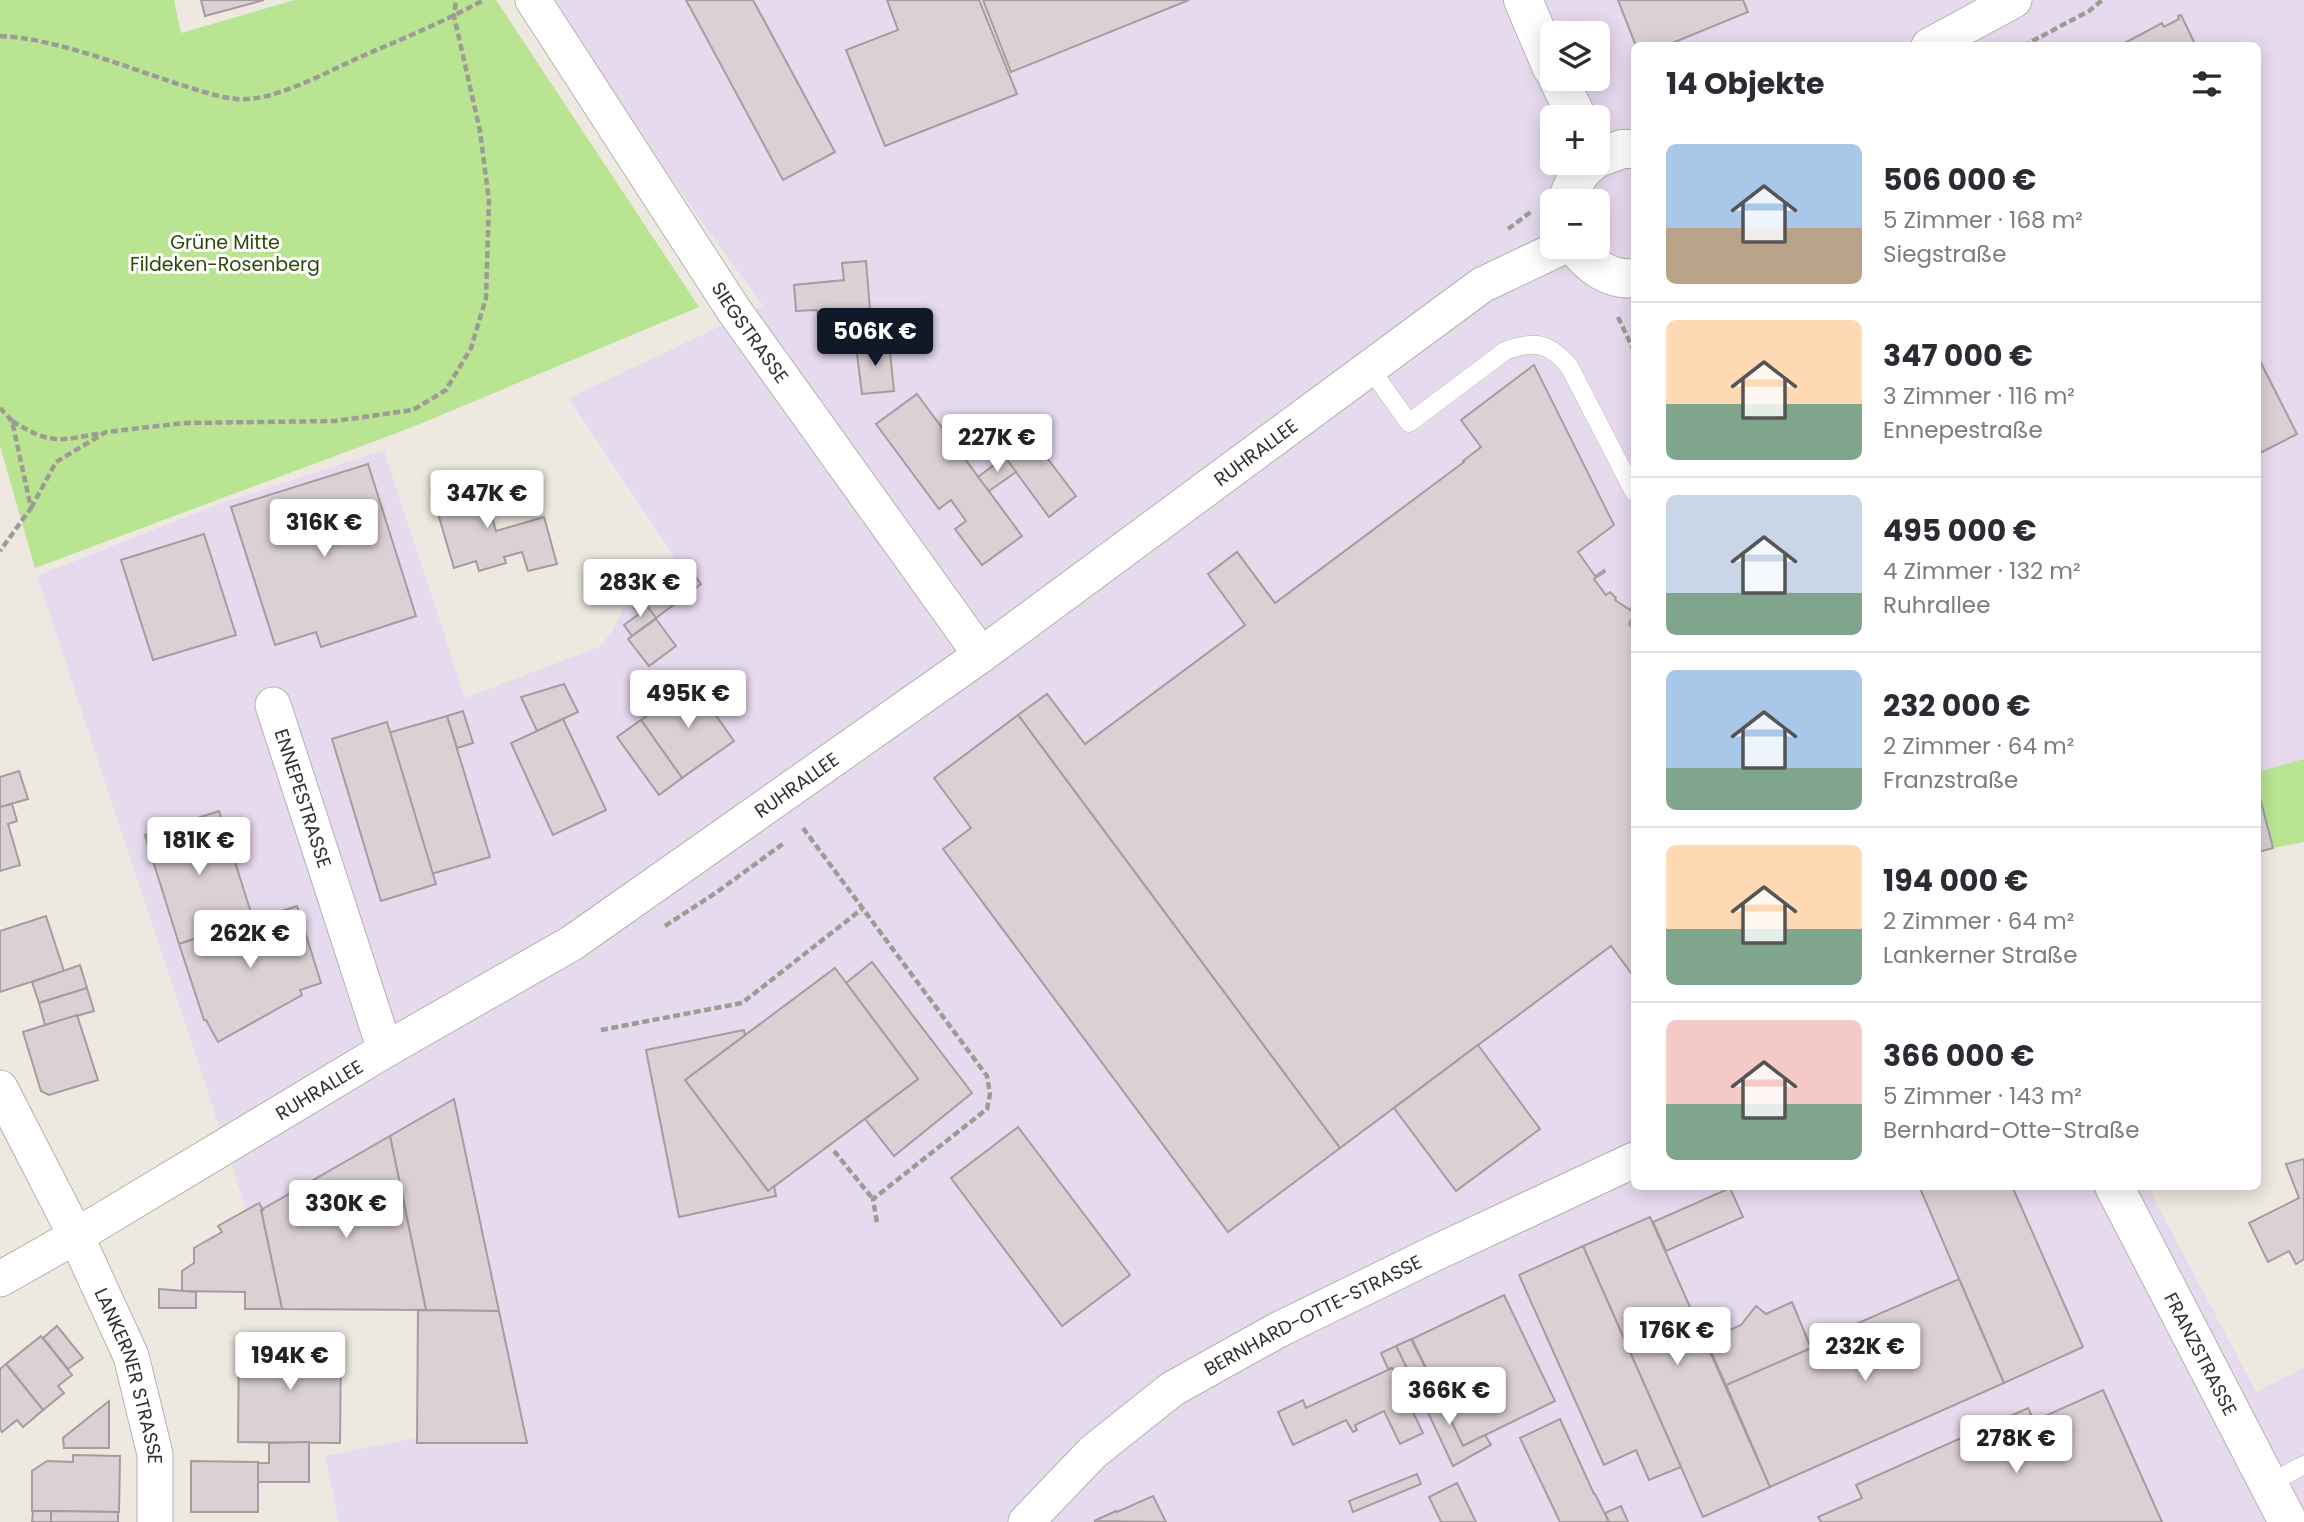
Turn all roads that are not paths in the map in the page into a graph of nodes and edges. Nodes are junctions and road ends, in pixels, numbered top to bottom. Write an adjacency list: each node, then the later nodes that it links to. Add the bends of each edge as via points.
1 (533, 0): 13 (street, SIEGSTRASSE, via 733,309)
2 (1523, 0): 4 (street)
3 (2014, 0): 5 (street)
4 (1540, 40)
5 (1936, 42)
6 (1579, 175): 7 (street)
7 (1568, 189)
8 (1540, 257): 11 (street, RUHRALLEE, via 1482,285)
9 (1585, 259): 10 (street, via 1605,274)
10 (1631, 278)
11 (1370, 368): 12 (lane, via 1409,423 1505,351 1524,344 1555,351 1569,366); 13 (street, RUHRALLEE)
12 (1631, 486)
13 (981, 655): 15 (street, RUHRALLEE, via 572,943)
14 (273, 705): 15 (street, ENNEPESTRASSE)
15 (385, 1050): 19 (street, RUHRALLEE)
16 (0, 1088): 19 (street, LANKERNER STRASSE)
17 (1631, 1161): 24 (street, BERNHARD-OTTE-STRASSE, via 1278,1330 1172,1389 1093,1452)
18 (2116, 1190): 22 (street, FRANZSTRASSE)
19 (76, 1236): 20 (street, RUHRALLEE); 23 (street, LANKERNER STRASSE, via 131,1356 155,1454)
20 (0, 1279)
21 (2304, 1465): 22 (lane)
22 (2268, 1484): 25 (street, FRANZSTRASSE)
23 (155, 1522)
24 (1026, 1522)
25 (2288, 1522)

